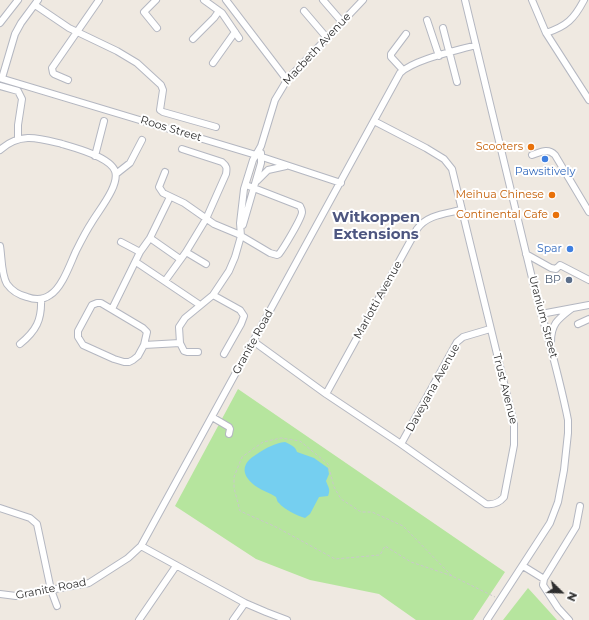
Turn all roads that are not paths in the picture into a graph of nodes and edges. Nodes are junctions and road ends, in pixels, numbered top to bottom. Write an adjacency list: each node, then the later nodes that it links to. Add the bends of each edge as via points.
1 (18, 0): 15 (street)
2 (99, 0): 19 (street)
3 (156, 0): 17 (street, via 144,12)
4 (204, 0): 12 (street)
5 (226, 0): 33 (street)
6 (323, 0): 16 (street)
7 (363, 0): 16 (street, Macbeth Avenue)
8 (465, 0): 26 (street, Uranium Street)
9 (532, 0): 21 (street)
10 (584, 0): 21 (street, via 571,20)
11 (36, 2): 19 (street); 31 (street, via 15,34)
12 (219, 10): 20 (street); 25 (street)
13 (304, 11): 24 (street)
14 (427, 20): 28 (street)
15 (0, 22)
16 (342, 22): 24 (street, Macbeth Avenue)
17 (157, 28)
18 (443, 28): 27 (street)
19 (76, 31): 32 (street, via 52,70 54,74); 39 (street, via 137,63 161,85 163,90 160,110)
20 (235, 32): 23 (street); 29 (street)
21 (546, 33): 36 (street)
22 (406, 34): 30 (street, via 391,54)
23 (239, 38)
24 (326, 38): 33 (street, Macbeth Avenue)
25 (193, 39)
26 (476, 45): 27 (street); 48 (street, Uranium Street)
27 (449, 53): 28 (street); 34 (street)
28 (439, 56): 30 (street, via 415,63)
29 (213, 62)
30 (403, 70): 38 (street, Granite Road)
31 (1, 78): 46 (street, Roos Street)
32 (68, 80)
33 (287, 80): 46 (street, Macbeth Avenue, via 275,100)
34 (457, 82)
35 (0, 86): 40 (street, via 18,91 22,96)
36 (589, 100)
37 (104, 121): 45 (street)
38 (374, 121): 52 (street, Granite Road); 56 (street, Trust Avenue, via 444,159 452,169)
39 (216, 126)
40 (18, 139): 43 (street); 45 (street, via 59,144)
41 (142, 140): 51 (street, via 130,163)
42 (182, 149): 58 (street, via 226,165 226,174)
43 (0, 150)
44 (532, 155): 57 (street, via 548,151 555,155)
45 (95, 156): 51 (street, via 111,165)
46 (258, 156): 49 (street, Roos Street); 53 (street); 54 (street, via 261,162)
47 (512, 158): 48 (street)
48 (504, 159): 66 (street, Uranium Street)
49 (288, 166): 52 (street, Roos Street); 54 (street, via 268,170)
50 (164, 172): 55 (street, via 159,187)
51 (116, 174): 73 (street, via 114,186 87,231 60,285 51,295)
52 (341, 183): 82 (street, Granite Road)
53 (246, 185): 54 (street); 59 (street)
54 (255, 186): 59 (street); 60 (street, via 300,206 302,215 279,254 270,253)
55 (170, 197): 58 (street, via 184,203); 61 (street)
56 (461, 210): 81 (street, Trust Avenue); 89 (street, Marlotti Avenue, via 424,220 417,229)
57 (589, 212)
58 (206, 219): 60 (street); 65 (street)
59 (241, 228): 60 (street)
60 (241, 236): 72 (street, via 229,271)
61 (150, 238): 64 (street); 67 (street)
62 (120, 242): 64 (street)
63 (0, 246): 73 (street, via 8,285 16,293 32,299)
64 (140, 252): 68 (street)
65 (186, 252): 67 (street); 69 (street)
66 (526, 254): 70 (street, via 551,268 556,269 560,265); 78 (street, Uranium Street)
67 (180, 259): 71 (street)
68 (136, 262): 71 (street); 77 (street)
69 (206, 264)
70 (589, 280)
71 (165, 281): 74 (street)
72 (213, 295): 74 (street); 88 (street, via 240,310 244,316)
73 (41, 299): 84 (street, via 37,325 29,337)
74 (200, 305): 83 (street, via 181,323)
75 (589, 305): 76 (street)
76 (573, 308): 78 (street); 86 (street, via 555,322)
77 (112, 309): 85 (street, via 145,330 147,335); 85 (street, via 101,303 92,305 78,331 78,337 83,345 124,362 138,356)
78 (541, 314): 86 (street, Uranium Street)
79 (589, 319): 80 (street)
80 (578, 324)
81 (490, 329): 92 (street, Daveyana Avenue, via 463,337 457,342); 92 (street, Trust Avenue, via 514,424 514,445 506,490 501,501 492,505 486,504)
82 (253, 341): 89 (street, Trust Avenue); 90 (street, Granite Road)
83 (180, 343): 85 (street); 87 (street, via 185,352)
84 (20, 344)
85 (144, 345)
86 (551, 347): 97 (street, Uranium Street, via 568,420 564,470 558,502 550,523)
87 (198, 352)
88 (224, 354)
89 (326, 394): 92 (street, Trust Avenue)
90 (212, 417): 91 (street, via 229,427); 95 (street, Granite Road)
91 (229, 434)
92 (402, 444)
93 (580, 506): 98 (street, via 576,527)
94 (0, 508): 99 (street, via 30,518 38,524)
95 (141, 546): 96 (street); 99 (street, Granite Road, via 96,579 84,584)
96 (176, 566): 101 (street); 103 (street)
97 (523, 566): 98 (street); 106 (street, Uranium Street)
98 (544, 579): 107 (street, via 545,590)
99 (51, 590): 100 (street, Granite Road, via 16,596); 102 (street)
100 (0, 594)
101 (245, 603): 104 (street); 105 (street)
102 (56, 606)
103 (138, 620)
104 (233, 620)
105 (287, 620)
106 (487, 620)
107 (569, 620)

